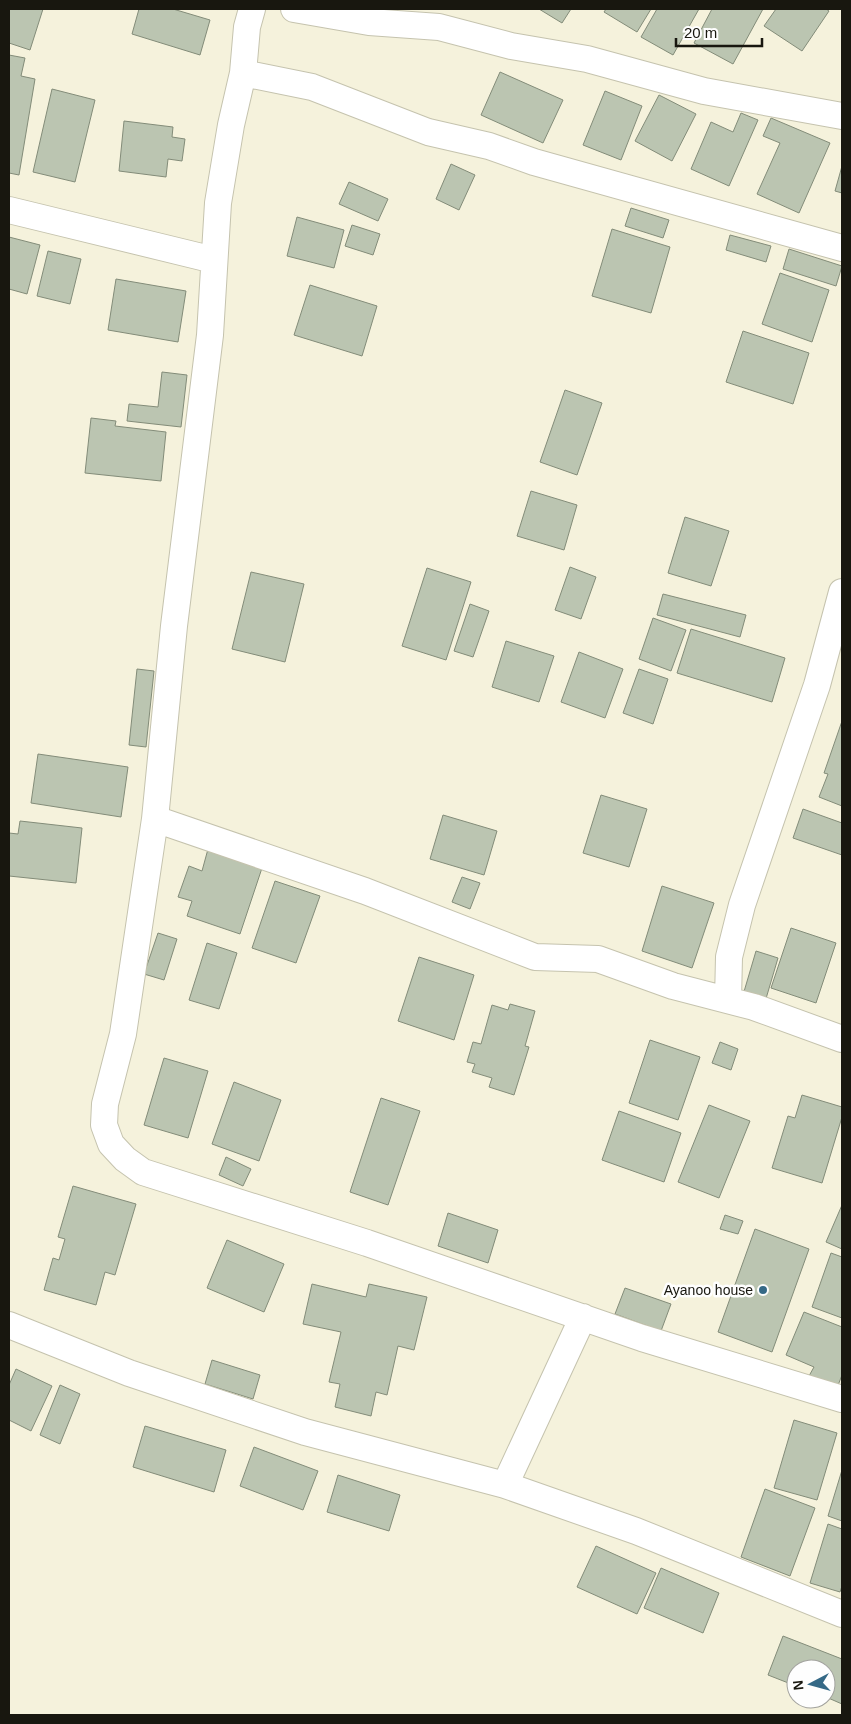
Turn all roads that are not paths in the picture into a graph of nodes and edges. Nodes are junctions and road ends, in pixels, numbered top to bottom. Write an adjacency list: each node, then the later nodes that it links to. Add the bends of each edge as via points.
1 (252, 9): 3 (street)
2 (294, 9): 4 (street, via 369,22 439,27 511,46 588,58 704,91)
3 (243, 73): 6 (street, via 312,86 428,132 489,146 534,162); 7 (street, via 230,125 218,203)
4 (842, 116)
5 (9, 210): 7 (street)
6 (842, 248)
7 (214, 260): 10 (street, via 210,336)
8 (842, 592): 9 (street)
9 (838, 626): 11 (street, via 742,905 729,957)
10 (154, 819): 11 (street, via 365,891 535,957 598,959 672,986); 13 (street, via 122,1034 104,1104 104,1125 111,1144 143,1172 367,1243)
11 (728, 1000): 12 (street)
12 (842, 1038)
13 (583, 1317): 15 (street); 16 (street)
14 (9, 1325): 16 (street, via 130,1374 305,1432)
15 (842, 1399)
16 (505, 1485): 17 (street, via 636,1531)
17 (842, 1614)

